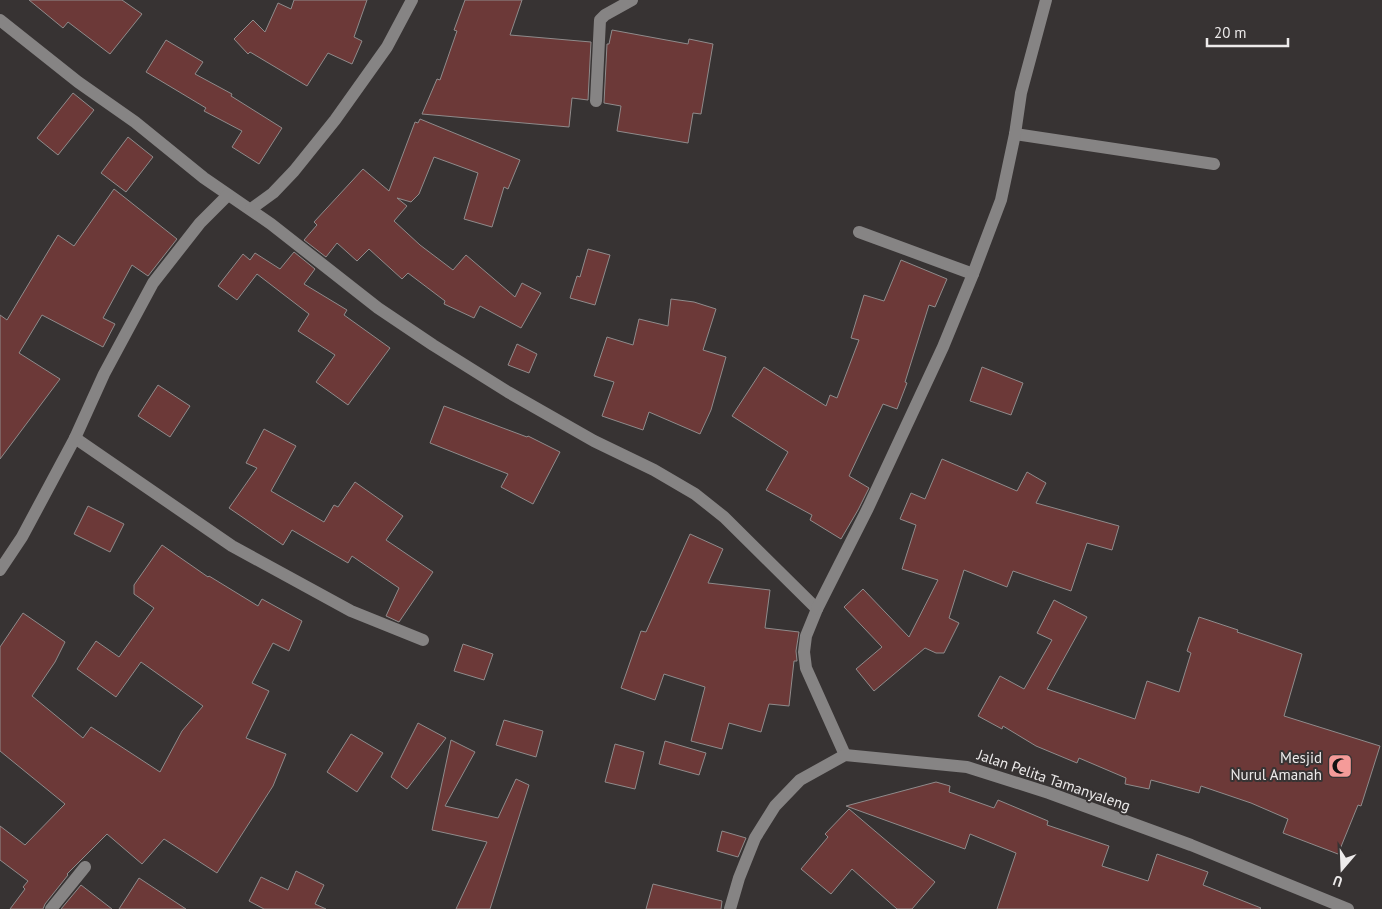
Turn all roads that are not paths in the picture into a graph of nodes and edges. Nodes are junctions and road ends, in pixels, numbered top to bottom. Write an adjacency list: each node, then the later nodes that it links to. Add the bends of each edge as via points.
1 (412, 0): 9 (street, via 387,47 335,120 294,172 273,194)
2 (632, 0): 5 (street, via 600,20)
3 (1046, 0): 6 (street, via 1021,94)
4 (0, 20): 8 (street)
5 (596, 101)
6 (1015, 134): 7 (street); 11 (street, via 1000,200)
7 (1214, 164)
8 (228, 195): 9 (street); 12 (street, via 200,223 153,283 104,374)
9 (251, 209): 14 (street, via 378,308 433,345 560,422 695,494 724,517)
10 (859, 232): 11 (street)
11 (973, 274): 14 (street, via 943,347)
12 (75, 438): 13 (street, via 22,537); 15 (street, via 232,546 351,611)
13 (0, 570)
14 (817, 609): 16 (street, via 806,636 806,668)
15 (423, 640)
16 (845, 755): 19 (street, via 800,780 775,806 755,838); 20 (street, Jalan Pelita Tamanyaleng, via 967,768 1049,793 1191,845)
17 (85, 867): 18 (street)
18 (51, 909)
19 (730, 909)
20 (1348, 909)

